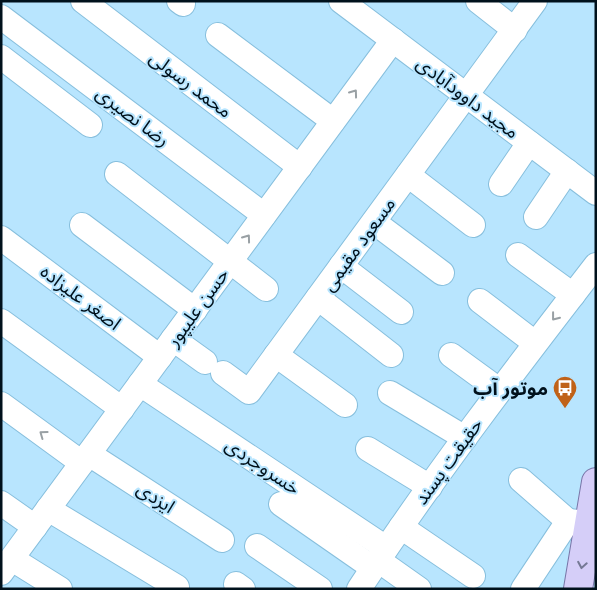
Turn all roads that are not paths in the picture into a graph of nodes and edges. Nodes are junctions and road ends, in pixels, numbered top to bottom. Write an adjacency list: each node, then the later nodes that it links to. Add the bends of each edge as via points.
1 (13, 1): 6 (street)
2 (83, 1): 15 (street, محمد رسولی)
3 (341, 1): 9 (street, مجید داوودآبادی)
4 (478, 1): 7 (street)
5 (535, 1): 7 (street, مسعود مقیمی)
6 (1, 17): 21 (street, رضا نصیری)
7 (515, 30): 11 (street, مسعود مقیمی)
8 (218, 36): 12 (street)
9 (392, 40): 11 (street, مجید داوودآبادی); 12 (street, حسن علیپور, one-way to 9)
10 (1, 57): 13 (street)
11 (466, 96): 14 (street, مجید داوودآبادی); 18 (street, مسعود مقیمی)
12 (333, 121): 15 (street, حسن علیپور)
13 (90, 125)
14 (529, 143): 16 (street, مجید داوودآبادی); 19 (street)
15 (300, 167): 21 (street, حسن علیپور)
16 (567, 171): 20 (street, مجید داوودآبادی); 22 (street)
17 (117, 174): 28 (street)
18 (408, 175): 23 (street, مسعود مقیمی); 25 (street)
19 (501, 184)
20 (596, 193)
21 (264, 215): 28 (street, حسن علیپور, one-way to 21)
22 (536, 217)
23 (374, 222): 30 (street, مسعود مقیمی); 31 (street)
24 (82, 225): 36 (street)
25 (473, 225)
26 (1, 238): 40 (street, اصغر علیزاده)
27 (518, 255): 33 (street)
28 (230, 262): 32 (street); 36 (street, حسن علیپور)
29 (596, 265): 33 (street, حقیقت پسند)
30 (341, 266): 34 (street, مسعود مقیمی); 37 (street)
31 (442, 273)
32 (266, 289)
33 (573, 295): 39 (street, حقیقت پسند, one-way to 39)
34 (318, 298): 41 (street, مسعود مقیمی); 42 (street)
35 (480, 300): 39 (street)
36 (195, 310): 40 (street, حسن علیپور)
37 (401, 312)
38 (1, 321): 50 (street)
39 (535, 343): 45 (street, حقیقت پسند)
40 (166, 348): 44 (street, حسن علیپور); 46 (street, اصغر علیزاده, via 214,368)
41 (276, 355): 46 (street, مسعود مقیمی); 49 (street)
42 (391, 355)
43 (451, 355): 45 (street)
44 (140, 384): 50 (street, حسن علیپور); 64 (street, خسروجردی)
45 (499, 390): 51 (street, حقیقت پسند)
46 (249, 392)
47 (390, 392): 51 (street)
48 (1, 404): 53 (street, ایزدی, one-way to 48)
49 (345, 405)
50 (122, 409): 53 (street, حسن علیپور)
51 (465, 438): 56 (street, حقیقت پسند)
52 (368, 449): 56 (street)
53 (85, 458): 59 (street, حسن علیپور); 62 (street, ایزدی)
54 (521, 480): 60 (street)
55 (596, 482): 60 (main road)
56 (430, 487): 61 (street, حقیقت پسند)
57 (1, 503): 59 (street)
58 (281, 504): 64 (street)
59 (42, 518): 65 (street, حسن علیپور); 67 (street)
60 (579, 522): 72 (street); 73 (main road, one-way to 73)
61 (401, 527): 64 (street, حقیقت پسند); 66 (street)
62 (222, 540)
63 (257, 546): 69 (street)
64 (379, 559): 70 (street, حقیقت پسند); 71 (street)
65 (7, 566): 68 (street)
66 (473, 576)
67 (176, 587)
68 (60, 589)
69 (320, 589)
70 (359, 589)
71 (420, 589)
72 (523, 589)
73 (578, 589)

